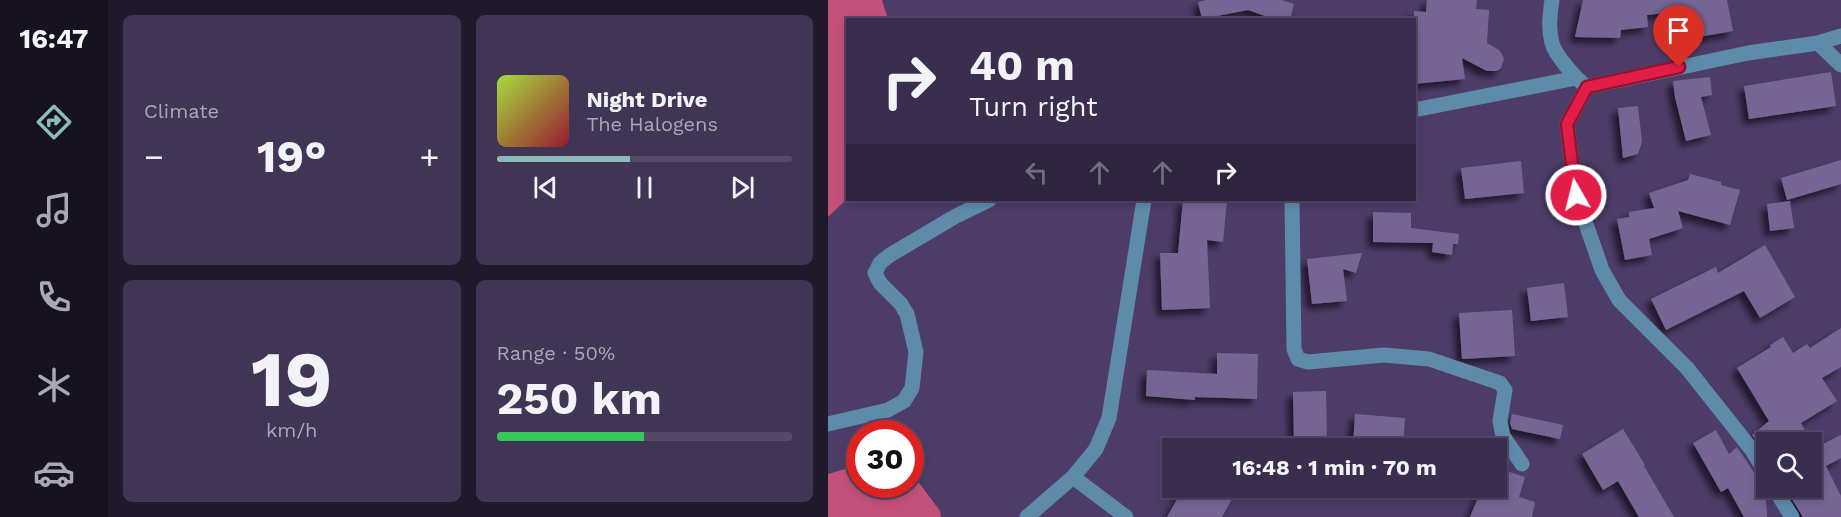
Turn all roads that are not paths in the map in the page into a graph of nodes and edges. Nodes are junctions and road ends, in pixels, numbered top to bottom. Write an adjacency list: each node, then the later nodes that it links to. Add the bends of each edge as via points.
1 (1552, 0): 5 (street, via 1552,45)
2 (1841, 36): 3 (street)
3 (1818, 43): 4 (street); 5 (street)
4 (1841, 65)
5 (1581, 82): 6 (street); 11 (street, via 1567,124 1576,195 1602,270 1619,300 1687,368)
6 (1416, 110)
7 (987, 201): 10 (street, via 956,216 876,268 876,277 908,314 916,352 912,388 904,401 888,410)
8 (1144, 201): 13 (street, via 1109,418 1096,450)
9 (1292, 201): 12 (street, via 1294,349 1298,359 1308,362 1384,355 1429,359 1500,382 1504,390 1500,421 1503,436)
10 (828, 424)
11 (1756, 457)
12 (1522, 464)
13 (1073, 477): 15 (street); 16 (street)
14 (1780, 498): 17 (street)
15 (1027, 517)
16 (1126, 517)
17 (1792, 517)

